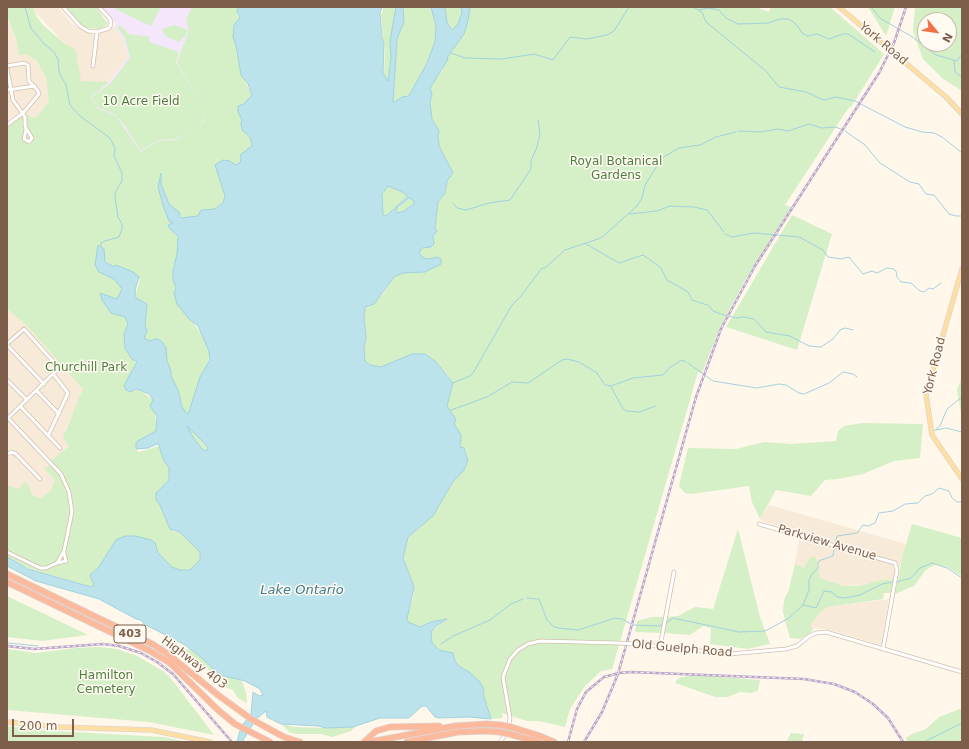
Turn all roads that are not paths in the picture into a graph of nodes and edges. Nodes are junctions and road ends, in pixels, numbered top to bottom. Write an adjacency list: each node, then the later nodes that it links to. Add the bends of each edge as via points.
1 (63, 7): 4 (street, via 80,26 88,31)
2 (99, 7): 4 (street, via 111,22 109,28)
3 (839, 7): 10 (main road, York Road, via 946,97)
4 (97, 32): 5 (street)
5 (93, 66)
6 (7, 67): 7 (street, via 24,63 28,65 29,81); 8 (street)
7 (35, 86): 8 (street); 9 (street, via 39,94)
8 (9, 90): 9 (street, via 15,105)
9 (23, 113): 11 (street); 12 (street)
10 (962, 114)
11 (7, 125)
12 (26, 128)
13 (962, 269): 27 (main road, York Road, via 926,394 932,436)
14 (7, 344): 15 (street, via 23,330 26,331 59,368); 17 (street)
15 (54, 375): 17 (street); 21 (street, via 68,392)
16 (7, 380): 19 (street)
17 (44, 384): 18 (street)
18 (37, 391): 19 (street); 21 (street)
19 (27, 400): 20 (street)
20 (20, 406): 22 (street); 23 (street)
21 (59, 414): 23 (street)
22 (7, 418): 29 (street, via 57,469 67,486 72,512)
23 (48, 436): 24 (street)
24 (60, 448)
25 (7, 454): 26 (street, via 16,454)
26 (40, 479)
27 (962, 479)
28 (759, 524): 36 (street, Parkview Avenue, via 895,563 897,570)
29 (64, 551): 31 (street); 31 (street, via 66,561)
30 (7, 552): 31 (street, via 40,568)
31 (57, 563)
32 (674, 572): 35 (street)
33 (7, 574): 44 (highway, Highway 403 / 403, via 154,645 242,713 284,737)
34 (7, 582): 43 (highway, Highway 403 / 403, via 170,663 235,724)
35 (660, 646): 36 (street, Old Guelph Road, via 730,654 761,652 797,646 809,636 826,632); 48 (street, Old Guelph Road, bridge, via 540,641 518,650 510,659 503,677 510,718 508,731)
36 (882, 649): 37 (street, Old Guelph Road)
37 (962, 672)
38 (7, 722): 42 (main road, via 59,727 151,730)
39 (455, 726): 41 (highway); 41 (highway, via 390,727 380,730); 50 (highway, bridge, via 500,725)
40 (429, 738): 46 (highway); 47 (highway); 49 (highway, bridge, via 473,730 500,732)
41 (370, 739): 45 (highway)
42 (210, 742)
43 (270, 742)
44 (300, 742)
45 (364, 742)
46 (407, 742)
47 (413, 742)
48 (500, 742)
49 (538, 742)
50 (554, 742)

